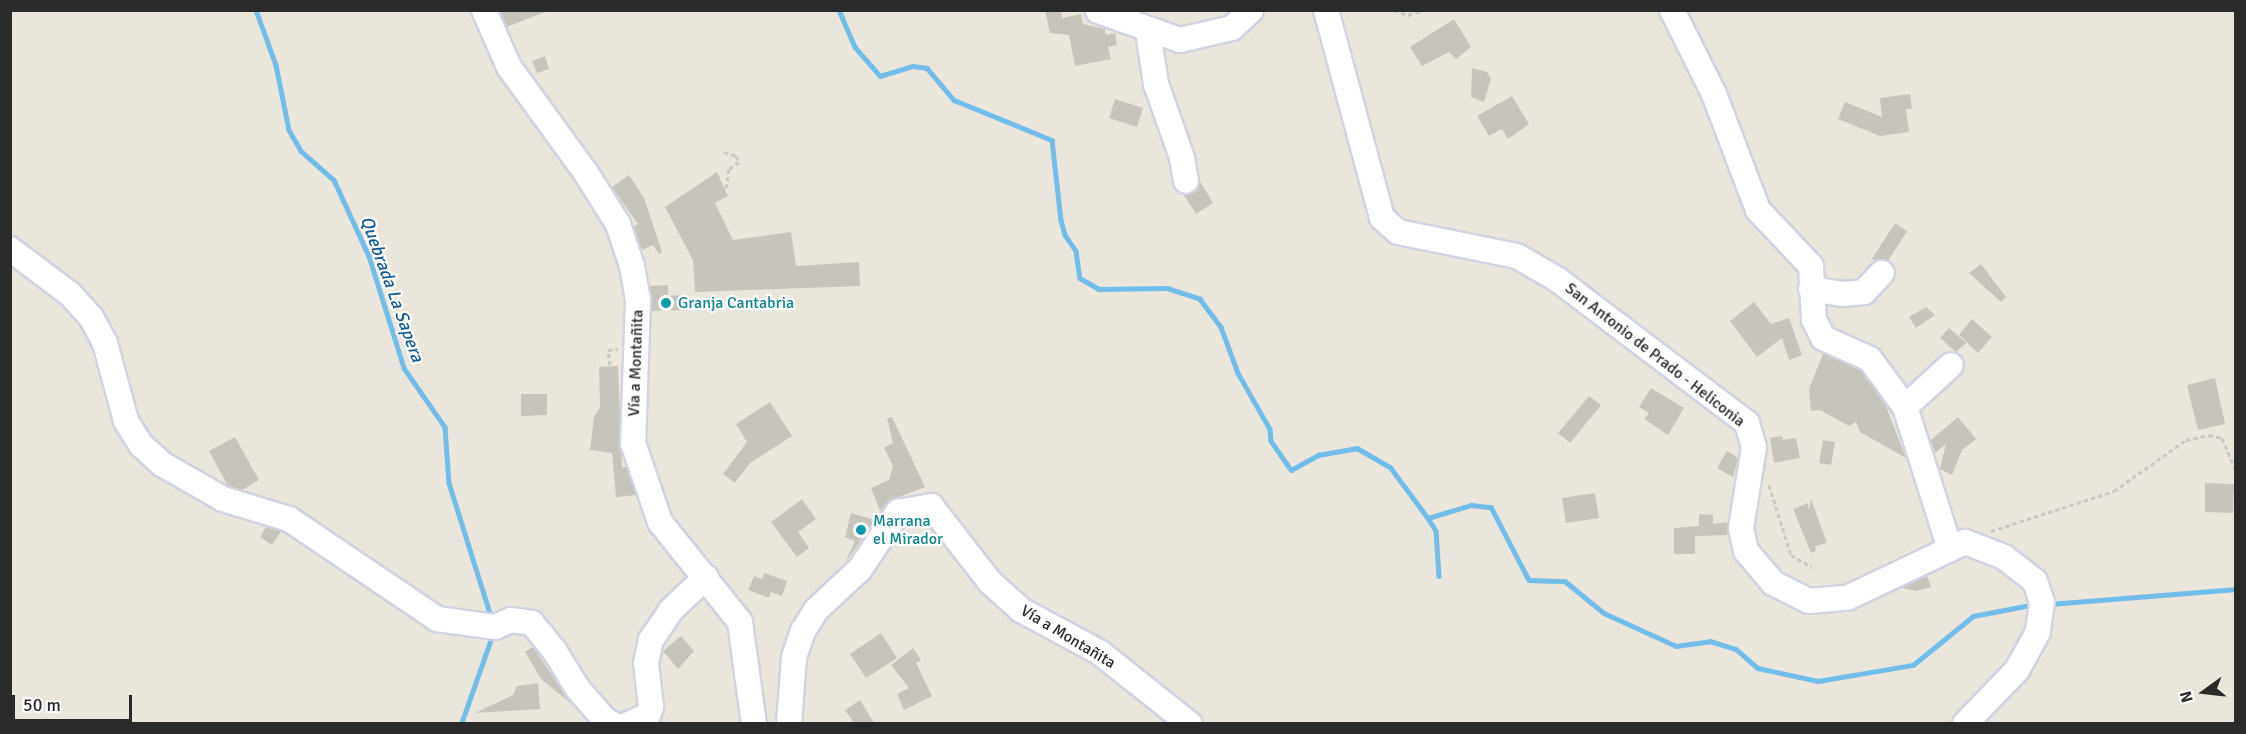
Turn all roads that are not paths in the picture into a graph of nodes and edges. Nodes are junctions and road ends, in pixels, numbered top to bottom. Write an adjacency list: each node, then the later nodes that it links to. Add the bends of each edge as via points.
1 (484, 10): 14 (street, Vía a Montañita, via 509,67 618,224 638,301 633,443 660,522 678,548)
2 (1251, 10): 6 (street, via 1233,28 1200,37 1180,40)
3 (1326, 10): 13 (street, San Antonio de Prado - Heliconia, via 1382,218 1398,232 1517,256 1558,280 1747,423 1754,447 1742,528 1746,551 1773,583 1809,601 1847,598)
4 (1672, 10): 10 (street, via 1714,94 1758,210 1811,266)
5 (1098, 11): 6 (street)
6 (1148, 32): 7 (street, via 1156,84)
7 (1186, 181)
8 (10, 249): 15 (street, via 70,294 92,317 105,343 126,421 141,445 162,464 223,499 289,519 437,619 495,627 511,620 532,623 578,689 605,720)
9 (1882, 273): 10 (street, via 1864,292 1842,294)
10 (1811, 289): 12 (street, via 1815,320 1823,338 1870,359)
11 (1951, 365): 12 (street)
12 (1905, 407): 13 (street)
13 (1957, 546): 20 (street, via 2004,557 2035,581 2042,602 2038,632 2017,670)
14 (706, 576): 16 (street, via 671,610 651,640 646,663 651,707 648,715); 17 (street, Vía a Montañita, via 740,622)
15 (614, 723)
16 (629, 723)
17 (754, 723)
18 (789, 723): 19 (street, Vía a Montañita, via 794,657 803,631 817,609 860,569 898,512 931,506 990,582 1021,610 1099,652)
19 (1190, 723)
20 (1965, 723)

